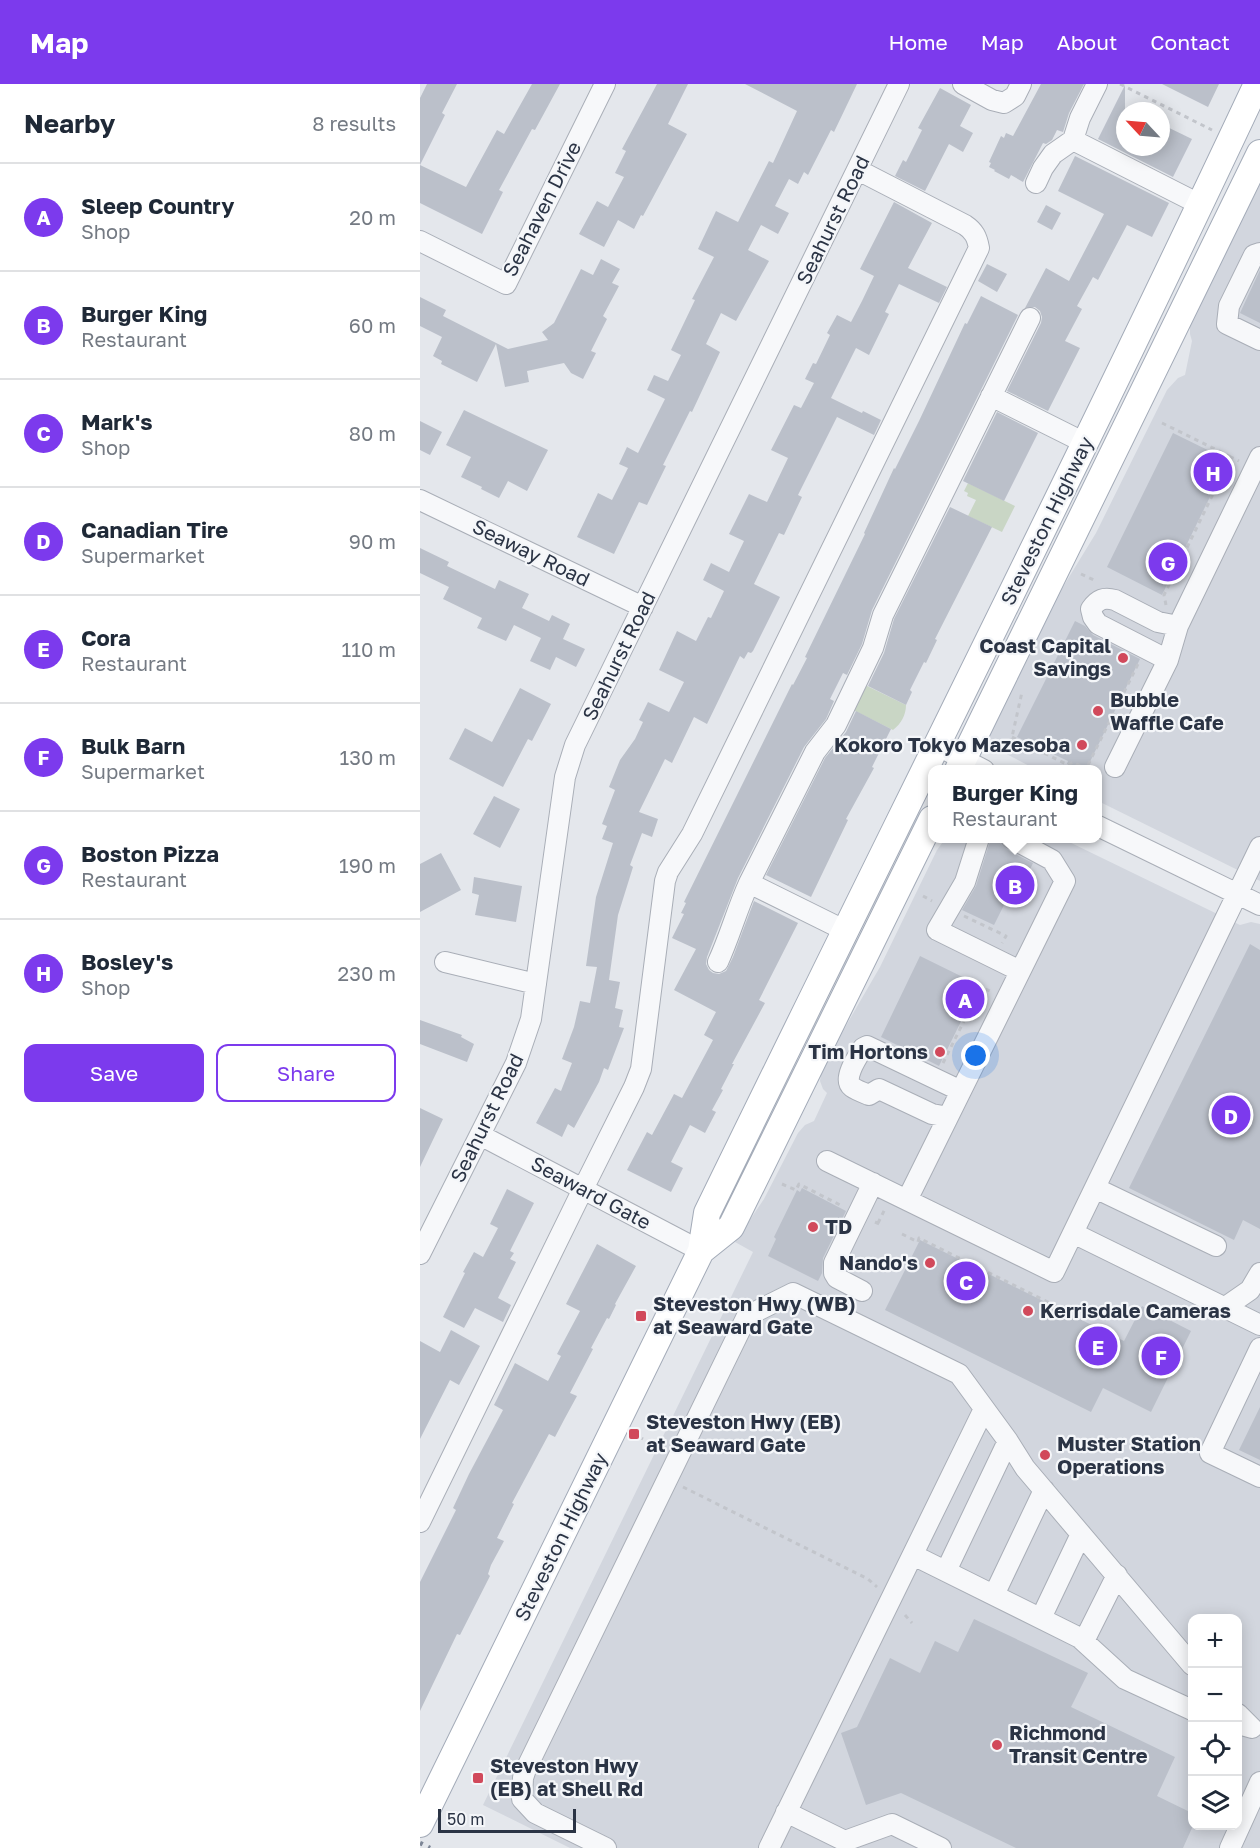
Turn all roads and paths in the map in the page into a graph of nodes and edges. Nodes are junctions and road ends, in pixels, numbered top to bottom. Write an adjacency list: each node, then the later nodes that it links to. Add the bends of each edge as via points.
1 (605, 84): 14 (street, Seahaven Drive, via 506,284)
2 (899, 84): 11 (street, Seahurst Road)
3 (963, 84): 4 (street, via 1004,103 1015,96)
4 (1021, 84)
5 (1097, 84): 9 (street)
6 (1120, 84): 8 (path)
7 (1257, 84): 13 (main road, Steveston Highway)
8 (1212, 130)
9 (1073, 140): 12 (street, via 1053,154); 13 (street)
10 (1258, 154): 35 (main road, Steveston Highway)
11 (858, 170): 25 (street, Seahurst Road); 64 (street, via 973,230 979,248 692,834 668,872 641,1069)
12 (1036, 183)
13 (1201, 205): 20 (main road, Steveston Highway)
14 (420, 241)
15 (1260, 253): 17 (street, via 1254,255 1229,306 1227,324)
16 (1030, 318): 18 (street)
17 (1260, 340)
18 (991, 396): 20 (street); 45 (street, via 883,615 873,648 836,725 811,759)
19 (1162, 423): 21 (path)
20 (1085, 443): 31 (main road, Steveston Highway)
21 (1231, 457): 23 (path); 26 (path, via 1164,595)
22 (1260, 457): 26 (street)
23 (1239, 461)
24 (420, 500): 25 (street, Seaway Road)
25 (643, 607): 54 (street, Seahurst Road, via 575,745 566,777)
26 (1170, 619): 27 (street); 27 (street, via 1158,622 1107,598 1091,609 1098,624)
27 (1168, 660): 39 (street)
28 (1138, 663): 37 (path)
29 (1022, 691): 30 (path)
30 (1012, 737): 32 (path); 36 (path)
31 (938, 746): 33 (main road, Steveston Highway); 34 (street)
32 (1006, 751)
33 (929, 765)
34 (966, 765)
35 (968, 765)
36 (1068, 765)
37 (1088, 765)
38 (928, 766): 50 (main road, Steveston Highway)
39 (1106, 768)
40 (1102, 828): 46 (street)
41 (928, 833): 73 (main road, Steveston Highway, via 736,1217)
42 (977, 843): 53 (street, via 965,882 937,930)
43 (1020, 843): 53 (street, via 1052,860 1065,881)
44 (1260, 848): 46 (street)
45 (749, 883): 50 (street); 52 (street)
46 (1237, 894): 49 (street); 63 (street)
47 (923, 896): 48 (path)
48 (937, 903)
49 (1260, 905)
50 (846, 931): 73 (main road, Steveston Highway, via 706,1213)
51 (445, 962): 54 (street)
52 (718, 962)
53 (1020, 971): 57 (street)
54 (536, 984): 59 (street, Seahurst Road, via 531,1019 516,1063)
55 (994, 984): 56 (path, via 990,992 981,987)
56 (938, 1073)
57 (961, 1091): 58 (street); 58 (street, via 867,1046 848,1076 850,1086 869,1095 879,1089 932,1114)
58 (948, 1116): 65 (street)
59 (480, 1135): 64 (street, Seaward Gate); 69 (street, Seahurst Road)
60 (827, 1161): 61 (street)
61 (873, 1183): 65 (street); 76 (street, via 834,1263 837,1278)
62 (782, 1184): 66 (path, via 796,1190 799,1184)
63 (1095, 1188): 70 (street); 72 (street)
64 (583, 1189): 73 (street, Seaward Gate); 88 (street)
65 (907, 1200): 70 (street, via 1054,1272)
66 (844, 1206)
67 (886, 1207): 68 (path, via 878,1223)
68 (882, 1225)
69 (425, 1230): 74 (street, Seahurst Road)
70 (1073, 1233): 77 (street)
71 (902, 1234): 78 (path, via 918,1242 919,1238)
72 (1216, 1246)
73 (701, 1251): 102 (main road, Steveston Highway)
74 (420, 1254)
75 (1260, 1273): 77 (street, via 1250,1290)
76 (862, 1291)
77 (1224, 1308): 79 (street)
78 (1064, 1310)
79 (1260, 1325)
80 (1260, 1348): 85 (street, via 1210,1453)
81 (984, 1409): 84 (street); 86 (street, via 959,1374 793,1293 747,1316); 90 (street)
82 (634, 1434): 83 (path)
83 (643, 1438)
84 (1008, 1441): 87 (street); 91 (street)
85 (1260, 1477)
86 (668, 1478): 94 (path, via 868,1579); 103 (street, via 523,1778 522,1798 536,1814)
87 (1044, 1490): 89 (street); 93 (street)
88 (420, 1522)
89 (1081, 1534): 92 (street); 95 (street)
90 (912, 1555): 91 (street); 94 (street)
91 (946, 1571): 93 (street)
92 (1117, 1575): 97 (street); 98 (street)
93 (994, 1595): 95 (street)
94 (890, 1600): 96 (path); 101 (street)
95 (1041, 1618): 97 (street)
96 (912, 1623)
97 (1084, 1641): 99 (street, via 1125,1679)
98 (1188, 1660)
99 (1188, 1708)
100 (1260, 1782): 106 (street)
101 (786, 1812): 104 (street); 105 (street, via 845,1841 892,1824)
102 (420, 1824)
103 (606, 1848)
104 (769, 1848)
105 (940, 1848)
106 (1230, 1848)

